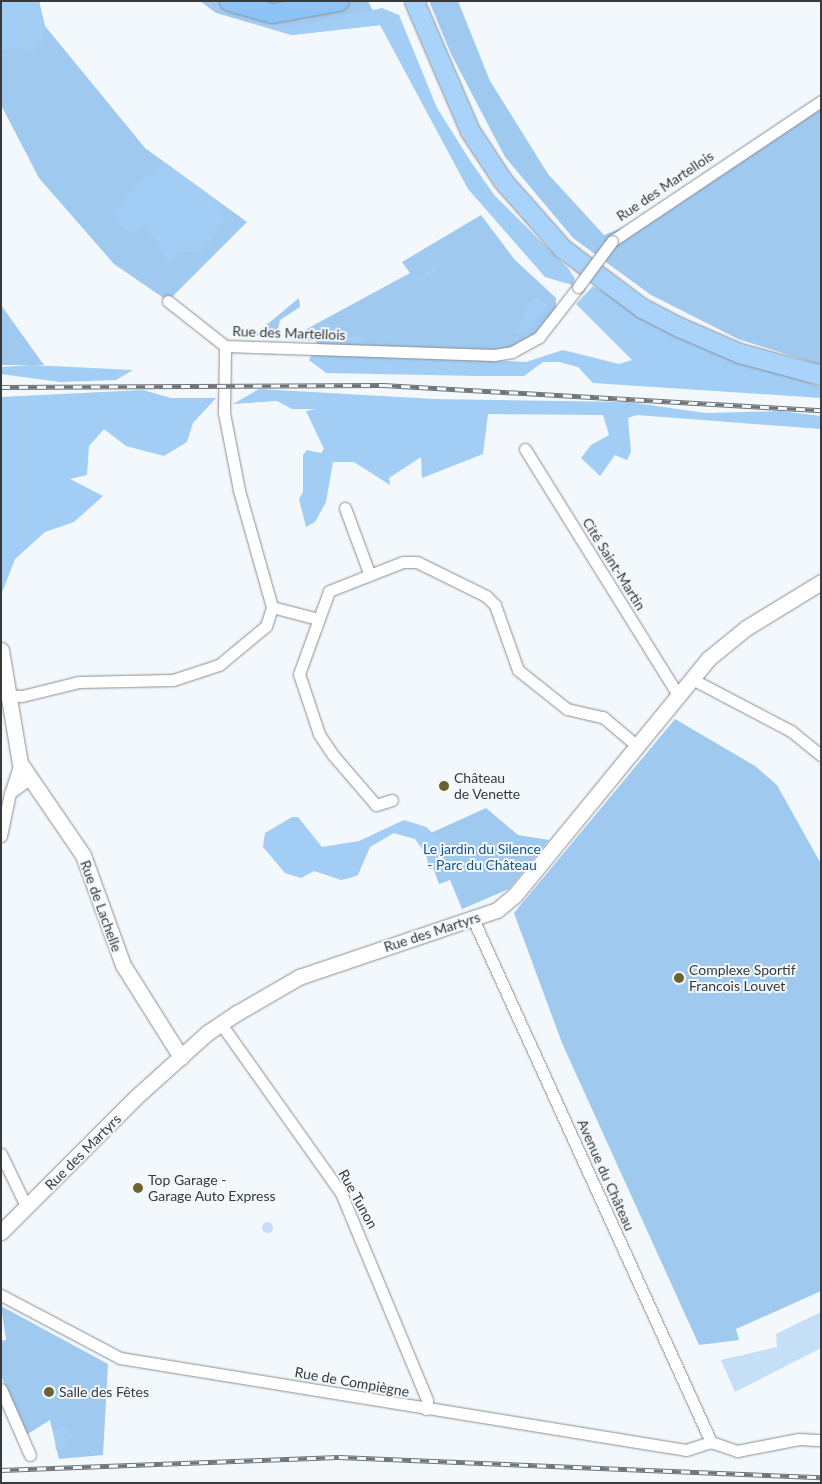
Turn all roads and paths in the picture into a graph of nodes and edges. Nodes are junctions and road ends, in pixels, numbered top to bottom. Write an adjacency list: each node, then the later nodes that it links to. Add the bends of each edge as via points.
1 (229, 1): 2 (highway, via 272,13)
2 (339, 1)
3 (414, 1): 7 (main road, via 470,131 502,181 562,248 635,303 679,327 739,353)
4 (821, 102): 6 (street, Rue des Martellois, bridge, via 612,241 540,337 512,352 494,356)
5 (168, 301): 6 (street)
6 (226, 346): 12 (street, Rue des Martellois, via 224,413 239,490)
7 (821, 375)
8 (525, 449): 17 (street, Cité Saint-Martin)
9 (345, 508): 10 (street)
10 (369, 573): 13 (street, via 329,590); 18 (street, via 417,562 486,596 495,605 518,670 567,709 602,717)
11 (821, 582): 15 (street, Rue des Martyrs, via 746,628)
12 (272, 607): 13 (street); 16 (street, via 266,626 219,665 173,680 79,682)
13 (318, 618): 23 (street, via 299,674 319,734 376,806)
14 (1, 650): 16 (street)
15 (692, 679): 17 (street, Rue des Martyrs); 19 (street, via 791,731)
16 (5, 695): 20 (street)
17 (678, 695): 18 (street, Rue des Martyrs)
18 (636, 745): 25 (street, Rue des Martyrs, via 516,895 497,910)
19 (821, 755)
20 (19, 760): 21 (street, Rue de Lachelle); 22 (street)
21 (32, 777): 22 (street); 27 (street, Rue de Lachelle, via 83,855 123,965)
22 (10, 793): 24 (street)
23 (392, 800)
24 (1, 836)
25 (474, 919): 26 (street, Rue des Martyrs, via 299,977); 35 (street, Avenue du Château)
26 (221, 1024): 27 (street, Rue des Martyrs); 33 (street, Rue Tunon, via 341,1193 420,1382)
27 (182, 1057): 29 (street, Rue des Martyrs)
28 (1, 1154): 29 (street)
29 (27, 1208): 30 (street, Rue des Martyrs)
30 (1, 1232)
31 (1, 1295): 33 (street, Rue de Compiègne, via 120,1358)
32 (1, 1390): 36 (street)
33 (426, 1410): 35 (street, Rue de Compiègne, via 686,1450)
34 (821, 1440): 35 (street, via 799,1440 737,1451)
35 (711, 1442)
36 (30, 1455)

